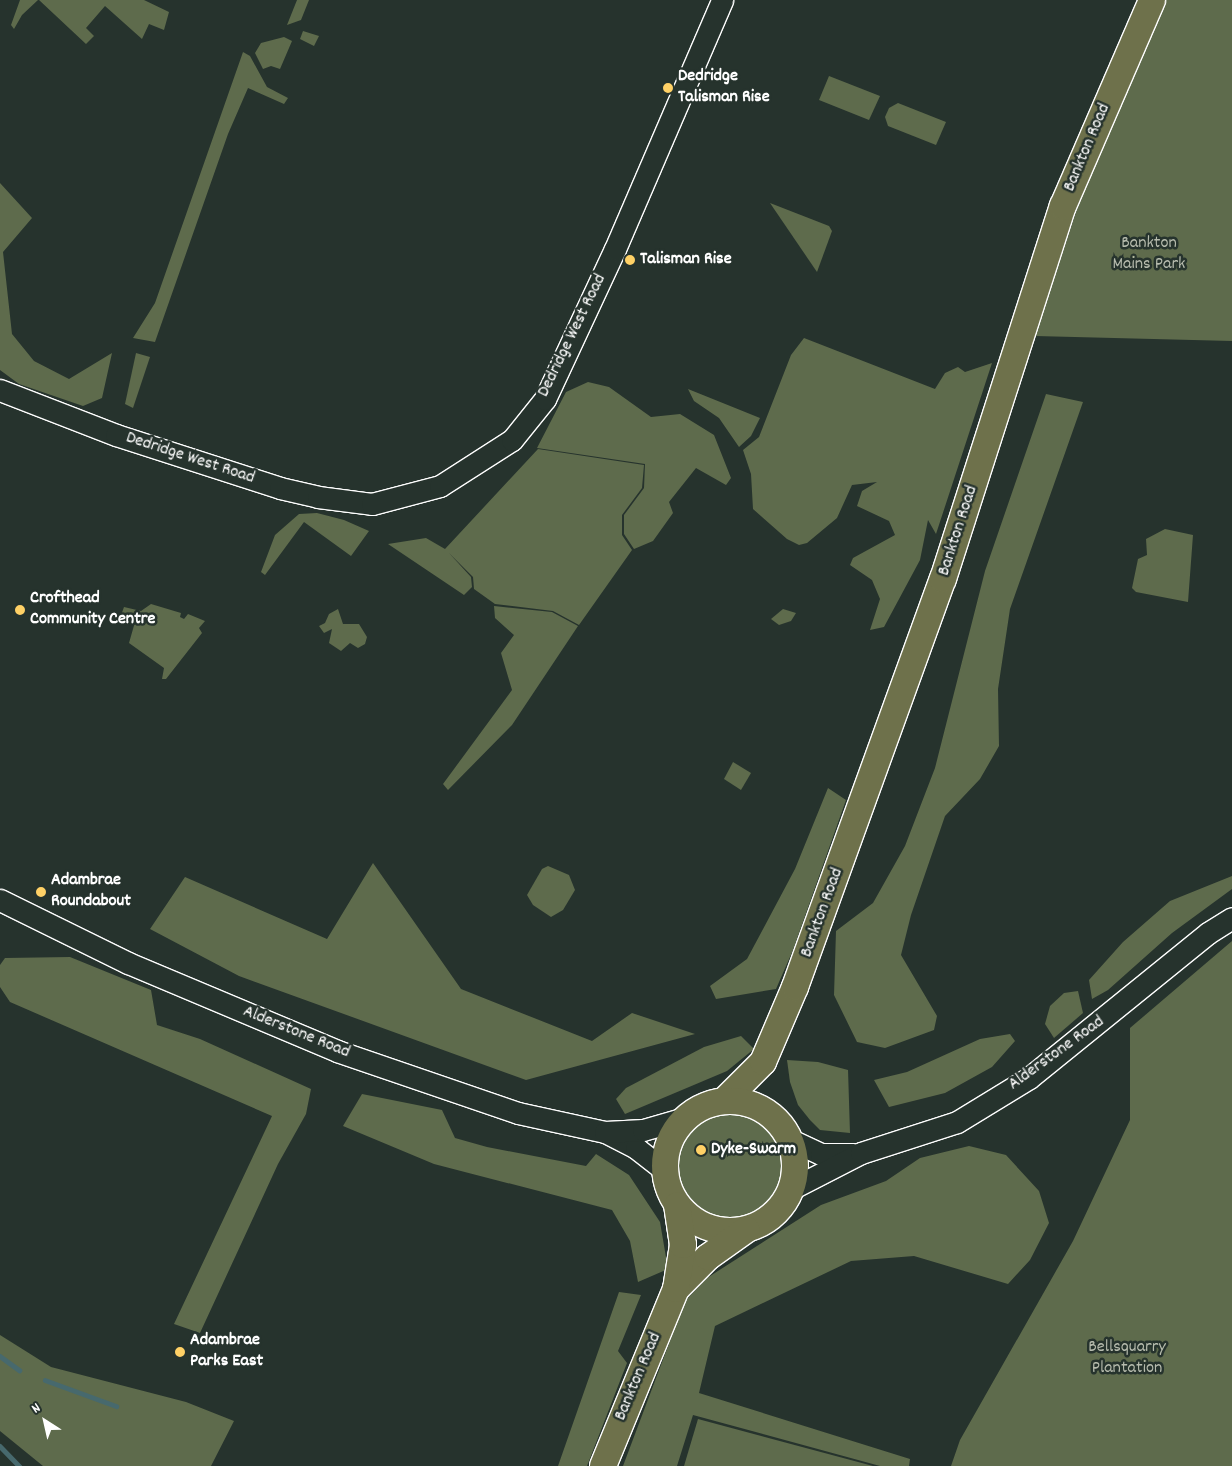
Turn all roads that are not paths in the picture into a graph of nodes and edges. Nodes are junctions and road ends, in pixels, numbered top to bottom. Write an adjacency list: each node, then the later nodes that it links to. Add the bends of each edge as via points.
1 (722, 0): 3 (street, Dedridge West Road, via 615,249 545,399 512,440 440,486 372,504 318,497 280,488 116,435)
2 (1152, 0): 6 (main road, Bankton Road, via 1063,206 943,579 837,874)
3 (0, 390)
4 (0, 900): 10 (street, Alderstone Road, via 128,963 337,1050 518,1112)
5 (1232, 918): 11 (street, Alderstone Road, via 1208,933 1029,1078 957,1122)
6 (764, 1062): 7 (main road, Bankton Road); 9 (main road, Bankton Road, via 767,1090)
7 (724, 1101): 8 (main road, via 703,1107); 9 (main road, via 752,1104)
8 (685, 1118): 10 (street, Alderstone Road, via 642,1130); 12 (main road, via 669,1142)
9 (783, 1130): 11 (street, Alderstone Road, via 821,1154); 13 (main road, via 796,1164)
10 (605, 1132): 12 (street, Alderstone Road, via 636,1148)
11 (861, 1153): 13 (street, Alderstone Road)
12 (665, 1171): 14 (main road)
13 (793, 1188): 15 (main road, via 782,1207 766,1221)
14 (677, 1205): 15 (main road, via 696,1222 720,1231); 16 (main road, Bankton Road, via 683,1244)
15 (746, 1230): 16 (main road, Bankton Road, via 708,1257)
16 (676, 1289): 17 (main road, Bankton Road)
17 (603, 1466)

